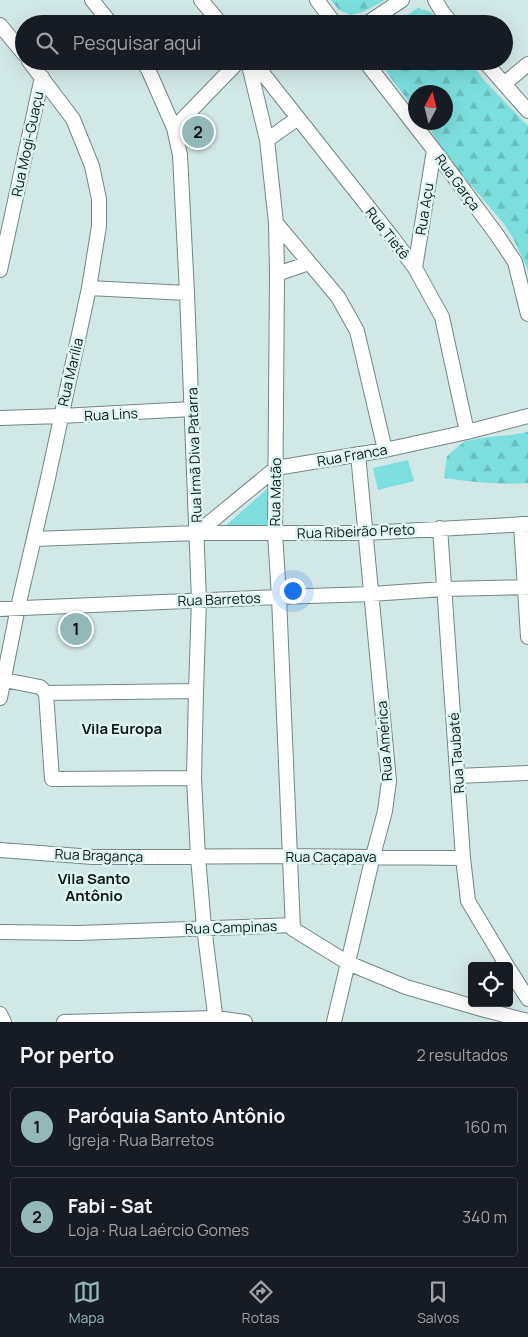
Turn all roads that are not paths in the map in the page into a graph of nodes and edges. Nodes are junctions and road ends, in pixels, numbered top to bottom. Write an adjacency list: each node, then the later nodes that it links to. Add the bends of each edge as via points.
1 (92, 0): 6 (street)
2 (202, 0): 7 (street)
3 (317, 0): 8 (street)
4 (402, 0): 9 (street)
5 (435, 0): 10 (street)
6 (104, 15)
7 (214, 15)
8 (328, 15)
9 (380, 15)
10 (445, 15)
11 (0, 25): 12 (street)
12 (15, 43)
13 (528, 64): 22 (street)
14 (36, 70): 21 (street, Rua Marília)
15 (148, 70): 25 (street, Rua Irmã Diva Patarra)
16 (230, 70): 25 (street)
17 (250, 70): 26 (street, Rua Matão)
18 (260, 70): 24 (street, Rua Tietê)
19 (372, 70): 27 (street, Rua Garça)
20 (492, 70): 22 (street)
21 (42, 77): 31 (street, Rua Mogi-Guaçu); 33 (street, Rua Marília, via 73,118 92,166 99,199 99,226)
22 (504, 84): 23 (street)
23 (528, 111)
24 (298, 118): 26 (street); 30 (street, Rua Tietê)
25 (174, 128): 34 (street, Rua Irmã Diva Patarra, via 180,155)
26 (267, 140): 28 (street, Rua Matão)
27 (434, 150): 30 (street, Rua Açu); 35 (street, Rua Garça, via 515,262)
28 (276, 224): 29 (street); 32 (street, Rua Matão)
29 (309, 262): 32 (street); 41 (street, via 338,297 357,332)
30 (415, 268): 40 (street, Rua Tietê, via 442,317)
31 (0, 270)
32 (277, 274): 43 (street, Rua Matão)
33 (89, 288): 34 (street); 37 (street, Rua Marília)
34 (187, 293): 36 (street, Rua Irmã Diva Patarra)
35 (528, 314)
36 (192, 409): 37 (street, Rua Lins); 46 (street, Rua Irmã Diva Patarra)
37 (60, 416): 39 (street, Rua Lins); 49 (street, Rua Marília)
38 (528, 416): 40 (street, Rua Franca)
39 (0, 418)
40 (467, 432): 41 (street, Rua Franca)
41 (385, 450): 42 (street, Rua Franca)
42 (358, 454): 43 (street, Rua Franca); 48 (street, Rua América)
43 (276, 468): 46 (street, Rua Franca); 47 (street, Rua Matão)
44 (524, 524): 45 (street, Rua Ribeirão Preto); 50 (street)
45 (440, 528): 48 (street, Rua Ribeirão Preto); 51 (street, Rua Taubaté)
46 (197, 533): 47 (street, Rua Ribeirão Preto); 49 (street, Rua Ribeirão Preto); 54 (street, Rua Irmã Diva Patarra)
47 (274, 533): 48 (street, Rua Ribeirão Preto); 53 (street, Rua Matão)
48 (366, 533): 52 (street, Rua América)
49 (34, 539): 55 (street, Rua Marília)
50 (527, 587): 51 (street, Rua Barretos); 57 (street)
51 (444, 589): 52 (street, Rua Barretos); 63 (street, Rua Taubaté)
52 (371, 594): 53 (street, Rua Barretos); 67 (street, Rua América, via 389,781)
53 (279, 597): 54 (street, Rua Barretos); 66 (street, Rua Matão)
54 (199, 600): 55 (street, Rua Barretos); 59 (street, Rua Irmã Diva Patarra)
55 (18, 607): 56 (street, Rua Barretos); 58 (street, Rua Marília)
56 (0, 608)
57 (528, 636)
58 (4, 680): 60 (street, via 40,687); 61 (street, Rua Marília)
59 (196, 691): 60 (street); 64 (street, Rua Irmã Diva Patarra)
60 (46, 694): 64 (street, via 52,779)
61 (0, 698)
62 (528, 773): 63 (street)
63 (457, 776): 69 (street, Rua Taubaté)
64 (194, 778): 68 (street, Rua Irmã Diva Patarra)
65 (0, 850): 68 (street, Rua Bragança, via 93,857)
66 (289, 856): 67 (street, Rua Caçapava); 68 (street, Rua Caçapava); 70 (street, Rua Matão)
67 (373, 856): 69 (street, Rua Caçapava); 74 (street, Rua América)
68 (198, 857): 71 (street, Rua Irmã Diva Patarra)
69 (463, 858): 73 (street, Rua Taubaté, via 468,901)
70 (293, 925): 71 (street, Rua Campinas); 74 (street, Rua Campinas, via 293,929)
71 (204, 927): 72 (street, Rua Campinas, via 79,933); 78 (street, Rua Irmã Diva Patarra)
72 (0, 932)
73 (505, 962)
74 (348, 964): 79 (street, Rua Campinas, via 406,987); 83 (street, Rua América)
75 (513, 975): 76 (street)
76 (528, 999)
77 (0, 1014): 80 (street)
78 (217, 1021): 81 (street); 82 (street)
79 (528, 1021)
80 (4, 1022)
81 (64, 1022)
82 (245, 1022)
83 (334, 1022)

